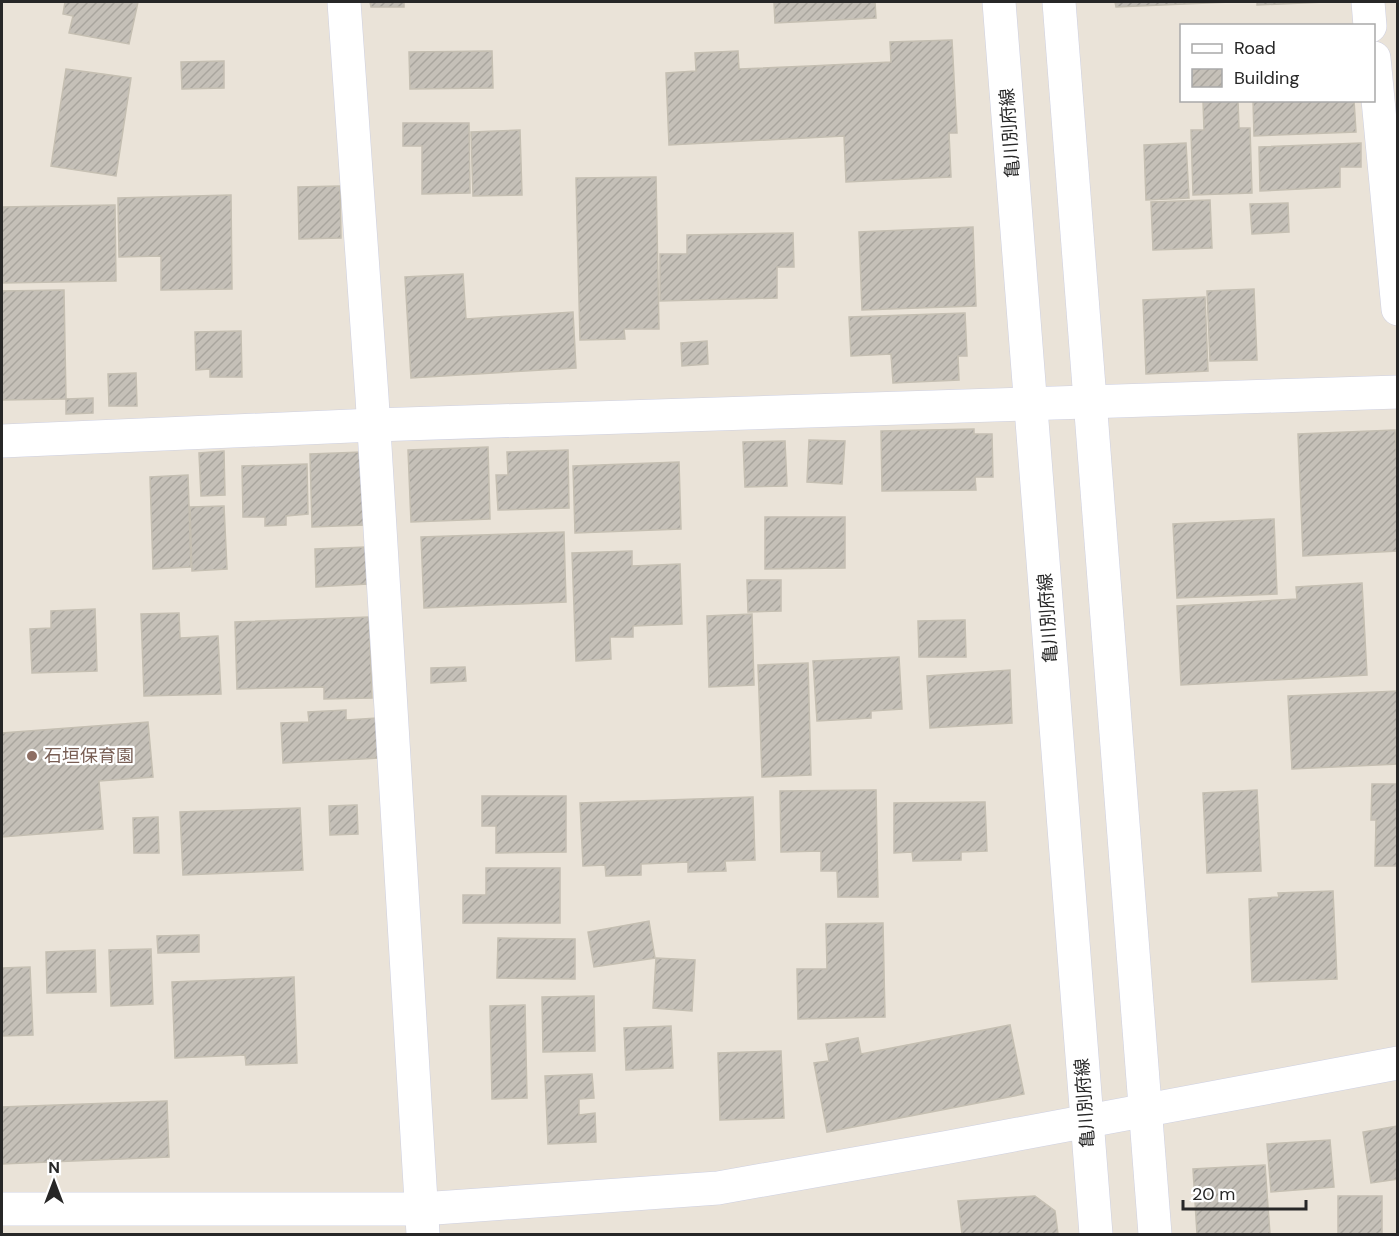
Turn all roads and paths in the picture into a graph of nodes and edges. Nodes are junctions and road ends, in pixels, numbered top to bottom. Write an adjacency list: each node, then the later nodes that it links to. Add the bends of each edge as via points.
1 (344, 2): 11 (street)
2 (999, 2): 10 (street, 亀川別府線)
3 (1059, 2): 9 (street)
4 (1368, 2): 5 (street)
5 (1370, 24)
6 (1375, 68): 7 (street)
7 (1398, 309)
8 (1398, 392): 9 (street)
9 (1090, 401): 10 (street); 14 (street)
10 (1031, 403): 11 (street); 15 (street, 亀川別府線)
11 (374, 425): 12 (street); 17 (street)
12 (2, 441)
13 (1398, 1063): 14 (street)
14 (1146, 1110): 15 (street); 19 (street)
15 (1087, 1121): 17 (street, via 718,1188); 18 (street, 亀川別府線)
16 (2, 1209): 17 (street)
17 (422, 1222)
18 (1096, 1234)
19 (1155, 1234)

